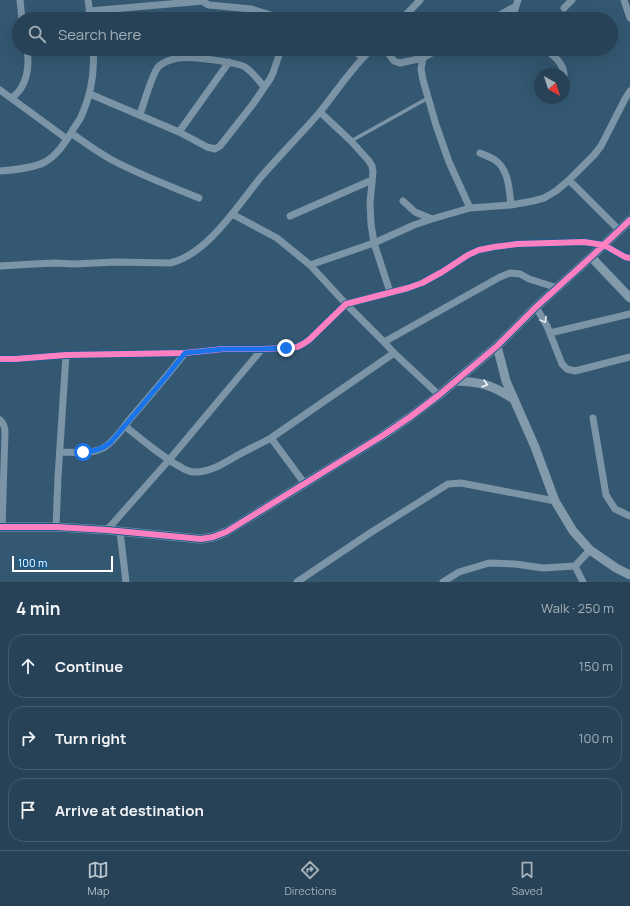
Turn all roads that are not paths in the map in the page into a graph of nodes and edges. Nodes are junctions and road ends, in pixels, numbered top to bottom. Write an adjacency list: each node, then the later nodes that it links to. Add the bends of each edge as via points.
1 (20, 0): 10 (street)
2 (88, 0): 9 (street)
3 (420, 0): 12 (street)
4 (572, 0): 8 (street)
5 (624, 0): 14 (street)
6 (204, 1): 9 (street); 11 (street, via 209,5)
7 (517, 3): 13 (street)
8 (564, 8)
9 (90, 11)
10 (21, 12)
11 (261, 12)
12 (409, 12)
13 (504, 12)
14 (629, 15)
15 (28, 56): 29 (street, via 26,75 21,89)
16 (93, 56): 28 (street)
17 (279, 56): 25 (street, via 274,73)
18 (390, 56): 22 (street, via 400,63)
19 (426, 56): 22 (street)
20 (554, 56): 24 (street)
21 (363, 57): 31 (street)
22 (423, 58): 30 (street, via 422,74)
23 (229, 62): 25 (street, via 245,67); 32 (street, via 181,57 164,62 154,74); 33 (street)
24 (563, 68)
25 (264, 87): 33 (street, via 218,148 207,147)
26 (0, 90): 29 (street)
27 (630, 91): 39 (street, via 601,146)
28 (90, 94): 32 (street); 34 (street)
29 (12, 98): 34 (street)
30 (428, 98): 35 (lane); 43 (street, via 449,162)
31 (320, 112): 35 (street); 44 (street, via 263,175)
32 (140, 114): 33 (street)
33 (179, 132)
34 (69, 136): 37 (street, via 60,150 44,162); 40 (street, via 127,168)
35 (351, 141): 38 (street, via 372,166)
36 (480, 153): 42 (street, via 494,160 503,169 507,176)
37 (0, 171)
38 (372, 180): 45 (street); 49 (street, via 370,216)
39 (569, 180): 42 (street, via 544,198); 48 (street)
40 (199, 198)
41 (403, 201): 46 (street, via 415,212)
42 (511, 205): 43 (street)
43 (470, 208): 46 (street)
44 (232, 214): 53 (street, via 277,238); 54 (street, via 210,239 191,254 176,261)
45 (290, 216)
46 (432, 219): 49 (street)
47 (630, 220): 48 (street)
48 (619, 230): 50 (street)
49 (374, 243): 53 (street); 56 (street)
50 (604, 245): 51 (street); 52 (street); 56 (street, via 584,242 517,244 479,250 431,279)
51 (591, 258): 55 (street); 57 (street)
52 (630, 258)
53 (310, 265): 58 (street)
54 (0, 266)
55 (558, 288): 59 (street); 62 (street, via 520,274 510,273)
56 (390, 292): 58 (street)
57 (630, 298)
58 (346, 304): 62 (street); 64 (street, via 303,344)
59 (536, 307): 61 (street, one-way to 61); 63 (street)
60 (630, 314): 61 (street)
61 (550, 333): 69 (street, via 562,364 570,370)
62 (384, 342): 66 (street)
63 (497, 346): 70 (street); 72 (street)
64 (262, 349): 65 (street, via 223,349); 78 (street)
65 (185, 353): 67 (street); 75 (street)
66 (394, 353): 71 (street); 76 (street)
67 (66, 355): 68 (street); 77 (street)
68 (0, 358)
69 (630, 358)
70 (455, 381): 71 (street); 72 (street, one-way to 72, via 487,384)
71 (439, 395): 79 (street, via 410,417)
72 (512, 398): 80 (street, via 535,447)
73 (593, 418): 81 (street, via 606,495 615,509)
74 (0, 420): 82 (street, via 5,427)
75 (125, 426): 77 (street, via 104,448 95,451); 78 (street)
76 (271, 438): 78 (street, via 221,465 201,472 192,472); 79 (street)
77 (60, 452): 83 (street)
78 (169, 460): 84 (street)
79 (305, 484): 85 (street, via 237,526 213,537 201,539)
80 (555, 501): 86 (street, via 573,531); 90 (street, via 461,483 448,484)
81 (630, 516)
82 (1, 527): 83 (street)
83 (56, 527): 84 (street)
84 (107, 530): 85 (street)
85 (120, 532): 89 (street)
86 (590, 550): 87 (street); 88 (street)
87 (576, 566): 91 (street, via 543,568 489,562 459,572); 92 (street)
88 (630, 575)
89 (126, 582)
90 (297, 582)
91 (443, 582)
92 (583, 582)

